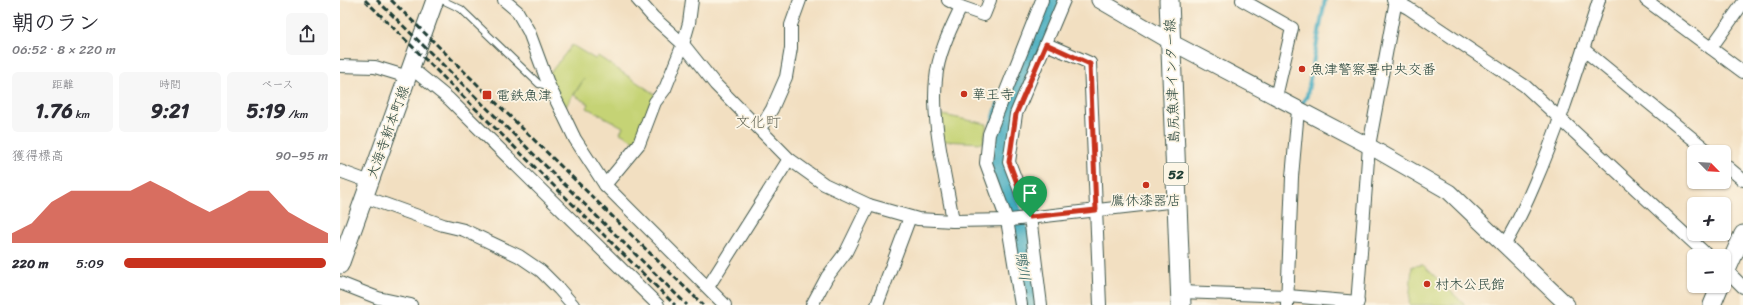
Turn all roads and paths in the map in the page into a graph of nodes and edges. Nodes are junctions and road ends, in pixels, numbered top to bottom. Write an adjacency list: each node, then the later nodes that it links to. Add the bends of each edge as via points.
1 (435, 0): 26 (main road, 大海寺新本町線)
2 (442, 0): 27 (lane, via 461,9 539,84)
3 (504, 0): 27 (street, via 517,11 529,32)
4 (638, 0): 20 (street, via 653,18)
5 (692, 0): 20 (street)
6 (800, 0): 31 (street, via 791,25 791,48 786,77)
7 (948, 0): 18 (street)
8 (990, 0): 18 (street, via 984,15)
9 (1042, 0): 46 (street, via 989,134 986,163)
10 (1064, 0): 21 (street)
11 (1099, 0): 19 (street)
12 (1169, 0): 19 (main road, 島尻魚津インター線 / 52)
13 (1242, 0): 28 (street, via 1292,28)
14 (1395, 0): 30 (street, via 1525,86); 33 (street)
15 (1599, 0): 23 (street)
16 (1646, 0): 22 (street)
17 (1743, 3): 22 (street)
18 (961, 7): 45 (street, via 946,38 936,77 934,108)
19 (1171, 42): 28 (street); 40 (main road, 島尻魚津インター線 / 52)
20 (683, 44): 31 (street, via 715,84); 38 (street, via 637,148)
21 (1046, 44): 42 (street, via 1090,64); 44 (street, via 1016,114 1009,162)
22 (1710, 48): 25 (street)
23 (1583, 49): 30 (street); 32 (street)
24 (340, 66): 26 (street, via 376,67)
25 (1743, 72)
26 (410, 73): 39 (main road, 大海寺新本町線); 62 (street, via 449,99)
27 (549, 86): 38 (street, via 575,139)
28 (1276, 97): 29 (street)
29 (1298, 110): 33 (street); 58 (street, via 1292,177)
30 (1560, 119): 48 (street, via 1515,228); 49 (street)
31 (760, 130): 34 (street)
32 (1700, 145)
33 (1369, 146): 48 (street, via 1448,192); 59 (street)
34 (788, 159): 41 (street, via 824,184); 54 (street)
35 (1731, 170): 37 (street)
36 (340, 171): 39 (street)
37 (1743, 180)
38 (605, 185): 54 (street)
39 (367, 190): 51 (main road, 大海寺新本町線); 61 (street, via 519,256 541,271)
40 (1177, 201): 42 (street); 57 (main road, 島尻魚津インター線 / 52)
41 (869, 205): 43 (street); 64 (street, via 846,252)
42 (1096, 210): 44 (street); 68 (street)
43 (910, 217): 45 (street); 65 (street)
44 (1028, 218): 46 (street); 67 (street)
45 (953, 220): 46 (street)
46 (1008, 220): 66 (street)
47 (1743, 234): 50 (main road)
48 (1504, 245): 69 (street)
49 (1700, 249)
50 (1731, 259)
51 (340, 265)
52 (1731, 277): 55 (street)
53 (340, 283): 60 (street, via 378,298)
54 (708, 287): 63 (street)
55 (1743, 288)
56 (1717, 293): 70 (main road)
57 (1180, 298): 58 (street)
58 (1287, 300): 59 (street)
59 (1358, 304)
60 (411, 305)
61 (573, 305)
62 (658, 305)
63 (725, 305)
64 (812, 305)
65 (877, 305)
66 (1021, 305)
67 (1042, 305)
68 (1100, 305)
69 (1567, 305)
70 (1712, 305)

